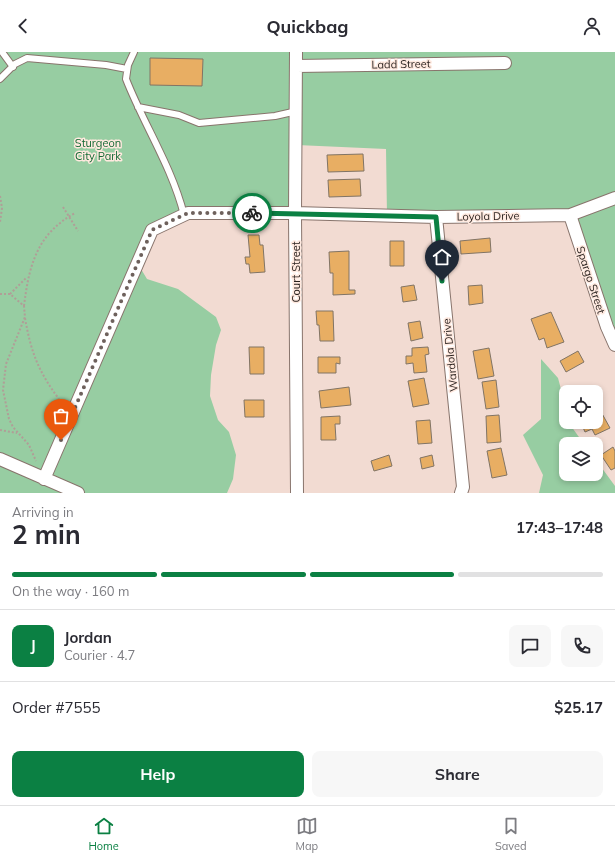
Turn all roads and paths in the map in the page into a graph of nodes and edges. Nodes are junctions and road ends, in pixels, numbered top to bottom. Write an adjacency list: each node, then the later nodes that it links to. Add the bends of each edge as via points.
1 (2, 52): 6 (lane)
2 (134, 52): 7 (lane)
3 (296, 52): 5 (street, Court Street)
4 (505, 63): 5 (street, Ladd Street)
5 (296, 66): 10 (street, Court Street)
6 (12, 67): 7 (lane, via 27,58); 8 (lane)
7 (127, 69): 9 (lane, via 126,79)
8 (0, 79)
9 (138, 107): 10 (lane, via 179,115 199,123); 16 (lane, via 166,166)
10 (297, 112): 15 (street, Court Street)
11 (0, 196): 20 (path)
12 (615, 198): 17 (street, Loyola Drive)
13 (63, 207): 18 (path)
14 (75, 213): 18 (path)
15 (295, 213): 16 (street, Loyola Drive); 19 (street, Loyola Drive); 35 (street, Court Street)
16 (184, 215): 33 (street, Loyola Drive, via 152,230)
17 (570, 215): 19 (street, Loyola Drive); 27 (street, Spargo Street)
18 (68, 216): 21 (path); 22 (path, via 53,228 42,242)
19 (436, 217): 36 (street, Wardola Drive, via 463,487)
20 (0, 222)
21 (78, 231)
22 (28, 276): 24 (path); 25 (path)
23 (0, 294): 24 (path)
24 (10, 294): 25 (path)
25 (24, 306): 26 (path)
26 (25, 318): 28 (path, via 34,357 41,373); 30 (path, via 6,364 3,378 5,405 9,419)
27 (615, 345)
28 (59, 399)
29 (0, 430): 30 (path)
30 (18, 433): 32 (path, via 29,446)
31 (0, 459): 33 (street)
32 (36, 461)
33 (44, 479): 34 (street)
34 (78, 493)
35 (297, 493)
36 (461, 493)

